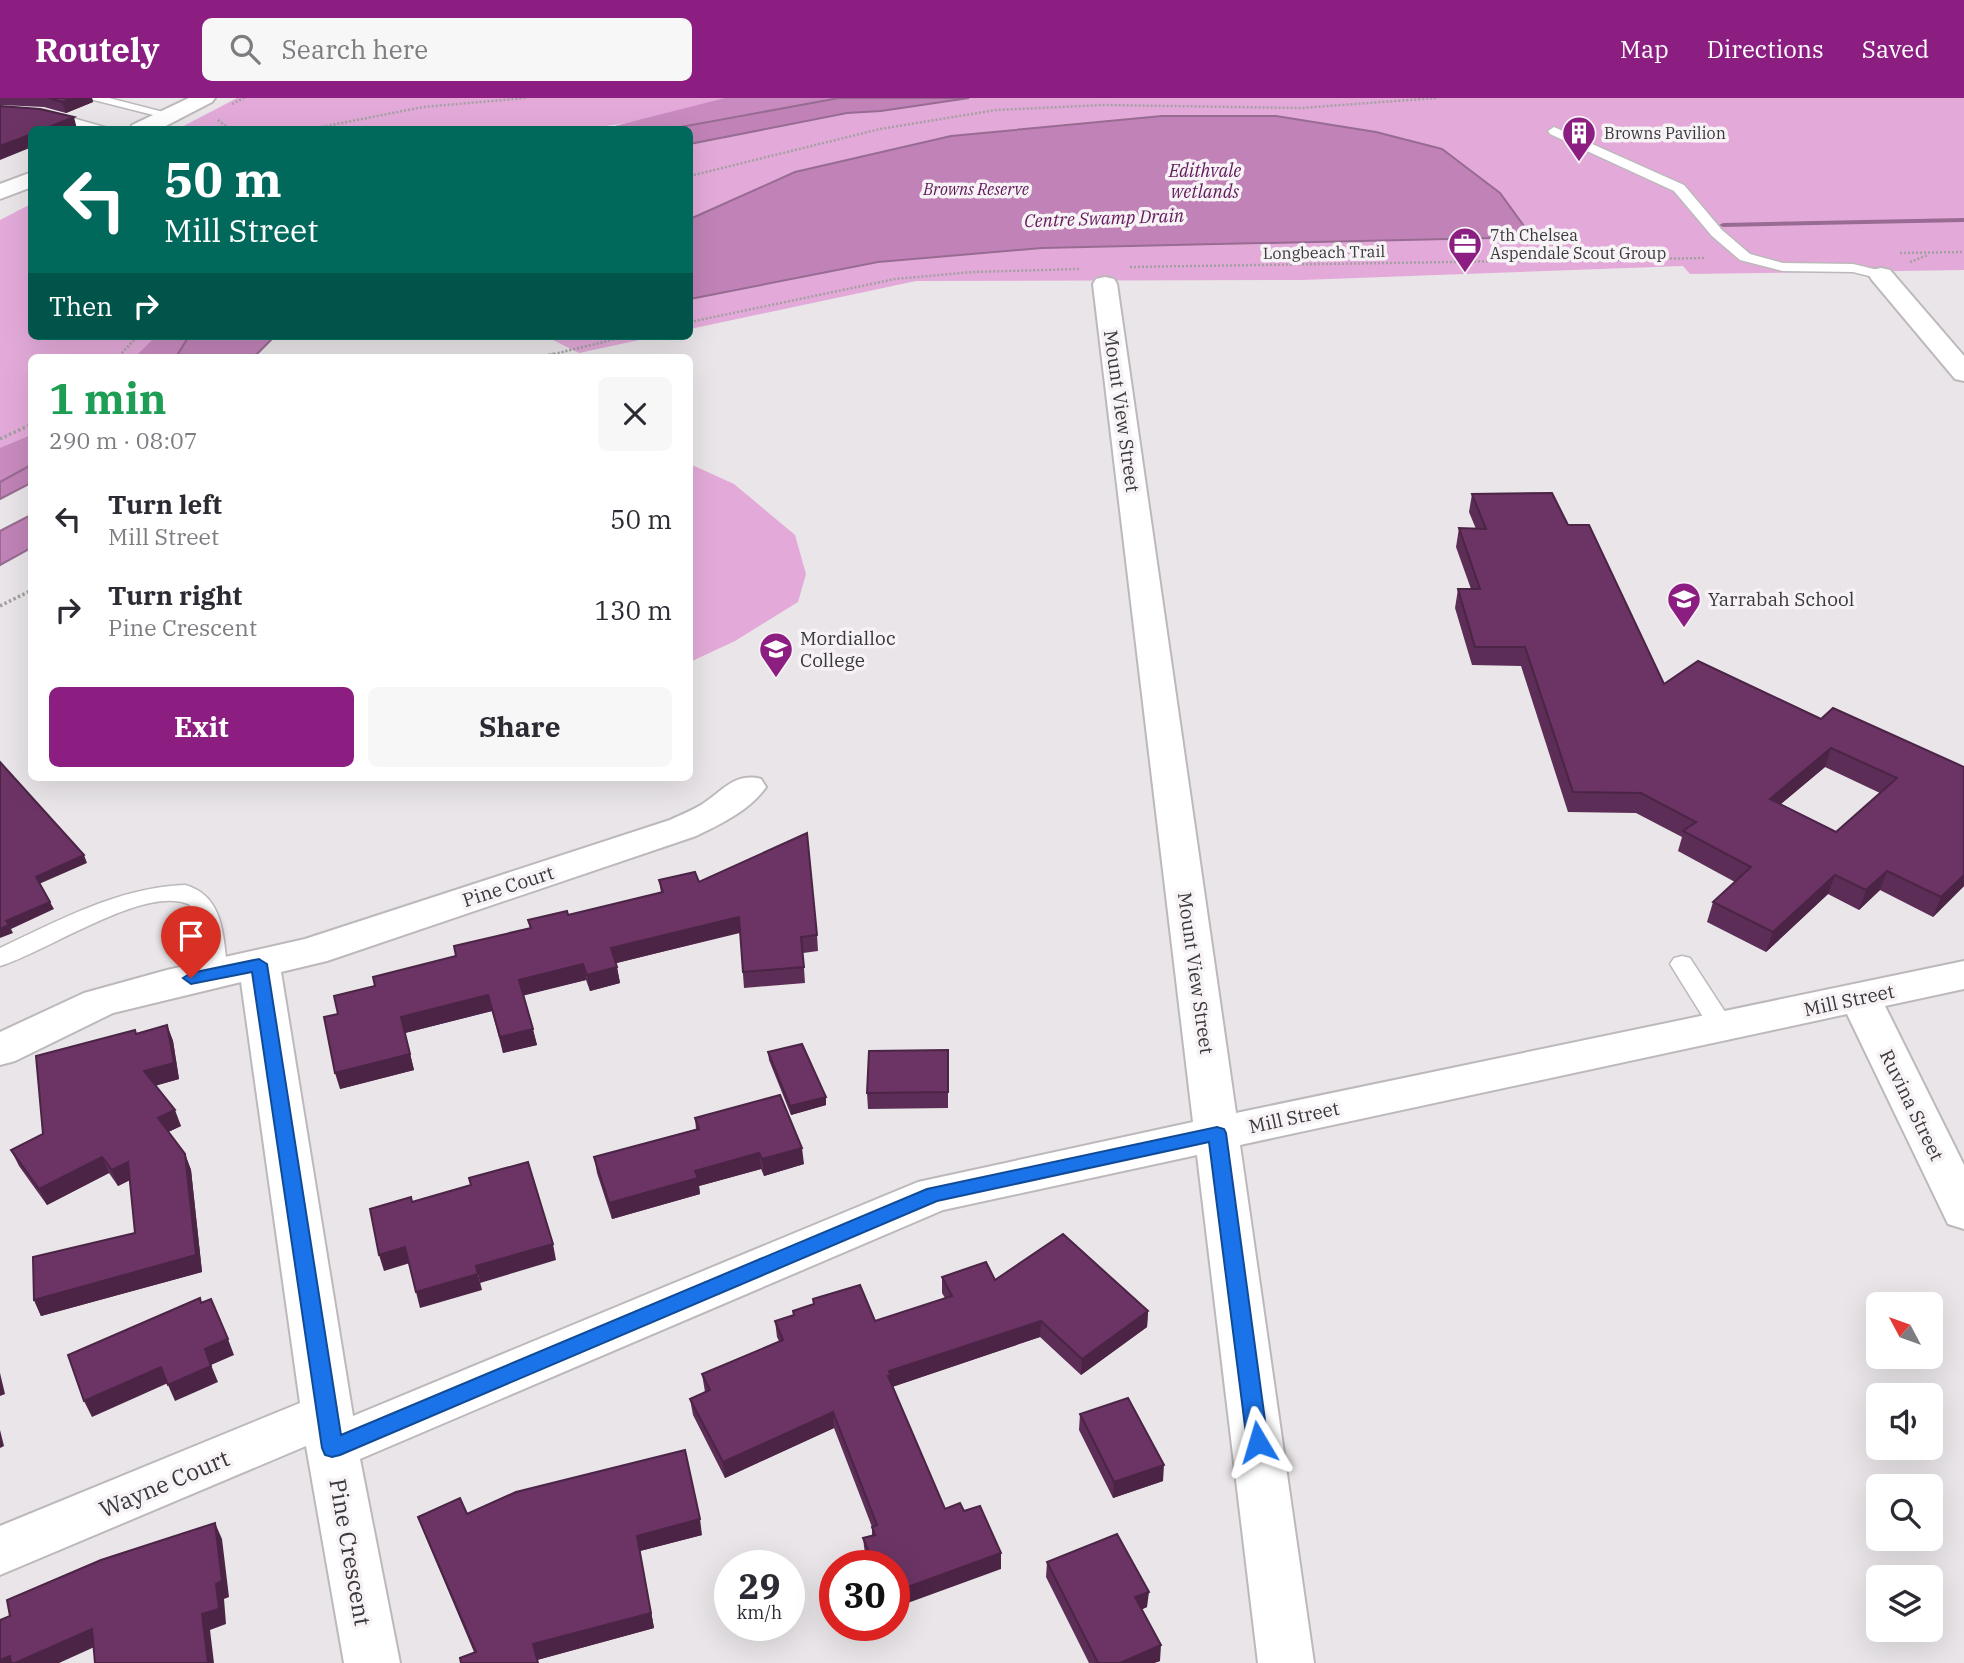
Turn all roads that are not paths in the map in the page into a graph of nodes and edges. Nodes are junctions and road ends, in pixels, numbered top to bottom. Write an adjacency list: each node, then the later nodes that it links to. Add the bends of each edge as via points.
1 (92, 98): 2 (lane)
2 (184, 105): 5 (street)
3 (0, 111): 4 (lane, via 44,114)
4 (94, 126)
5 (147, 126)
6 (1554, 131): 10 (lane, via 1679,188 1717,233 1750,258 1783,267)
7 (28, 182): 9 (street)
8 (28, 190): 9 (street)
9 (1, 200)
10 (1886, 265): 12 (street)
11 (1104, 273): 22 (street, Mount View Street)
12 (1964, 373)
13 (748, 787): 15 (street, Pine Court, via 714,814 683,828 313,951)
14 (0, 958): 17 (lane, via 137,898 162,891 183,892 198,898 204,910)
15 (259, 964): 17 (street); 24 (street, Pine Crescent)
16 (1682, 964): 20 (lane)
17 (216, 973): 21 (street, via 99,1003)
18 (1964, 975): 19 (street, Mill Street)
19 (1860, 998): 20 (street, Mill Street); 23 (street, Ruvina Street)
20 (1723, 1027): 22 (street, Mill Street)
21 (0, 1050)
22 (1217, 1133): 24 (street, Mill Street, via 934,1195); 27 (street, Mount View Street)
23 (1964, 1211)
24 (330, 1431): 25 (street, Wayne Court); 26 (street, Pine Crescent)
25 (0, 1551)
26 (372, 1663)
27 (1286, 1663)

